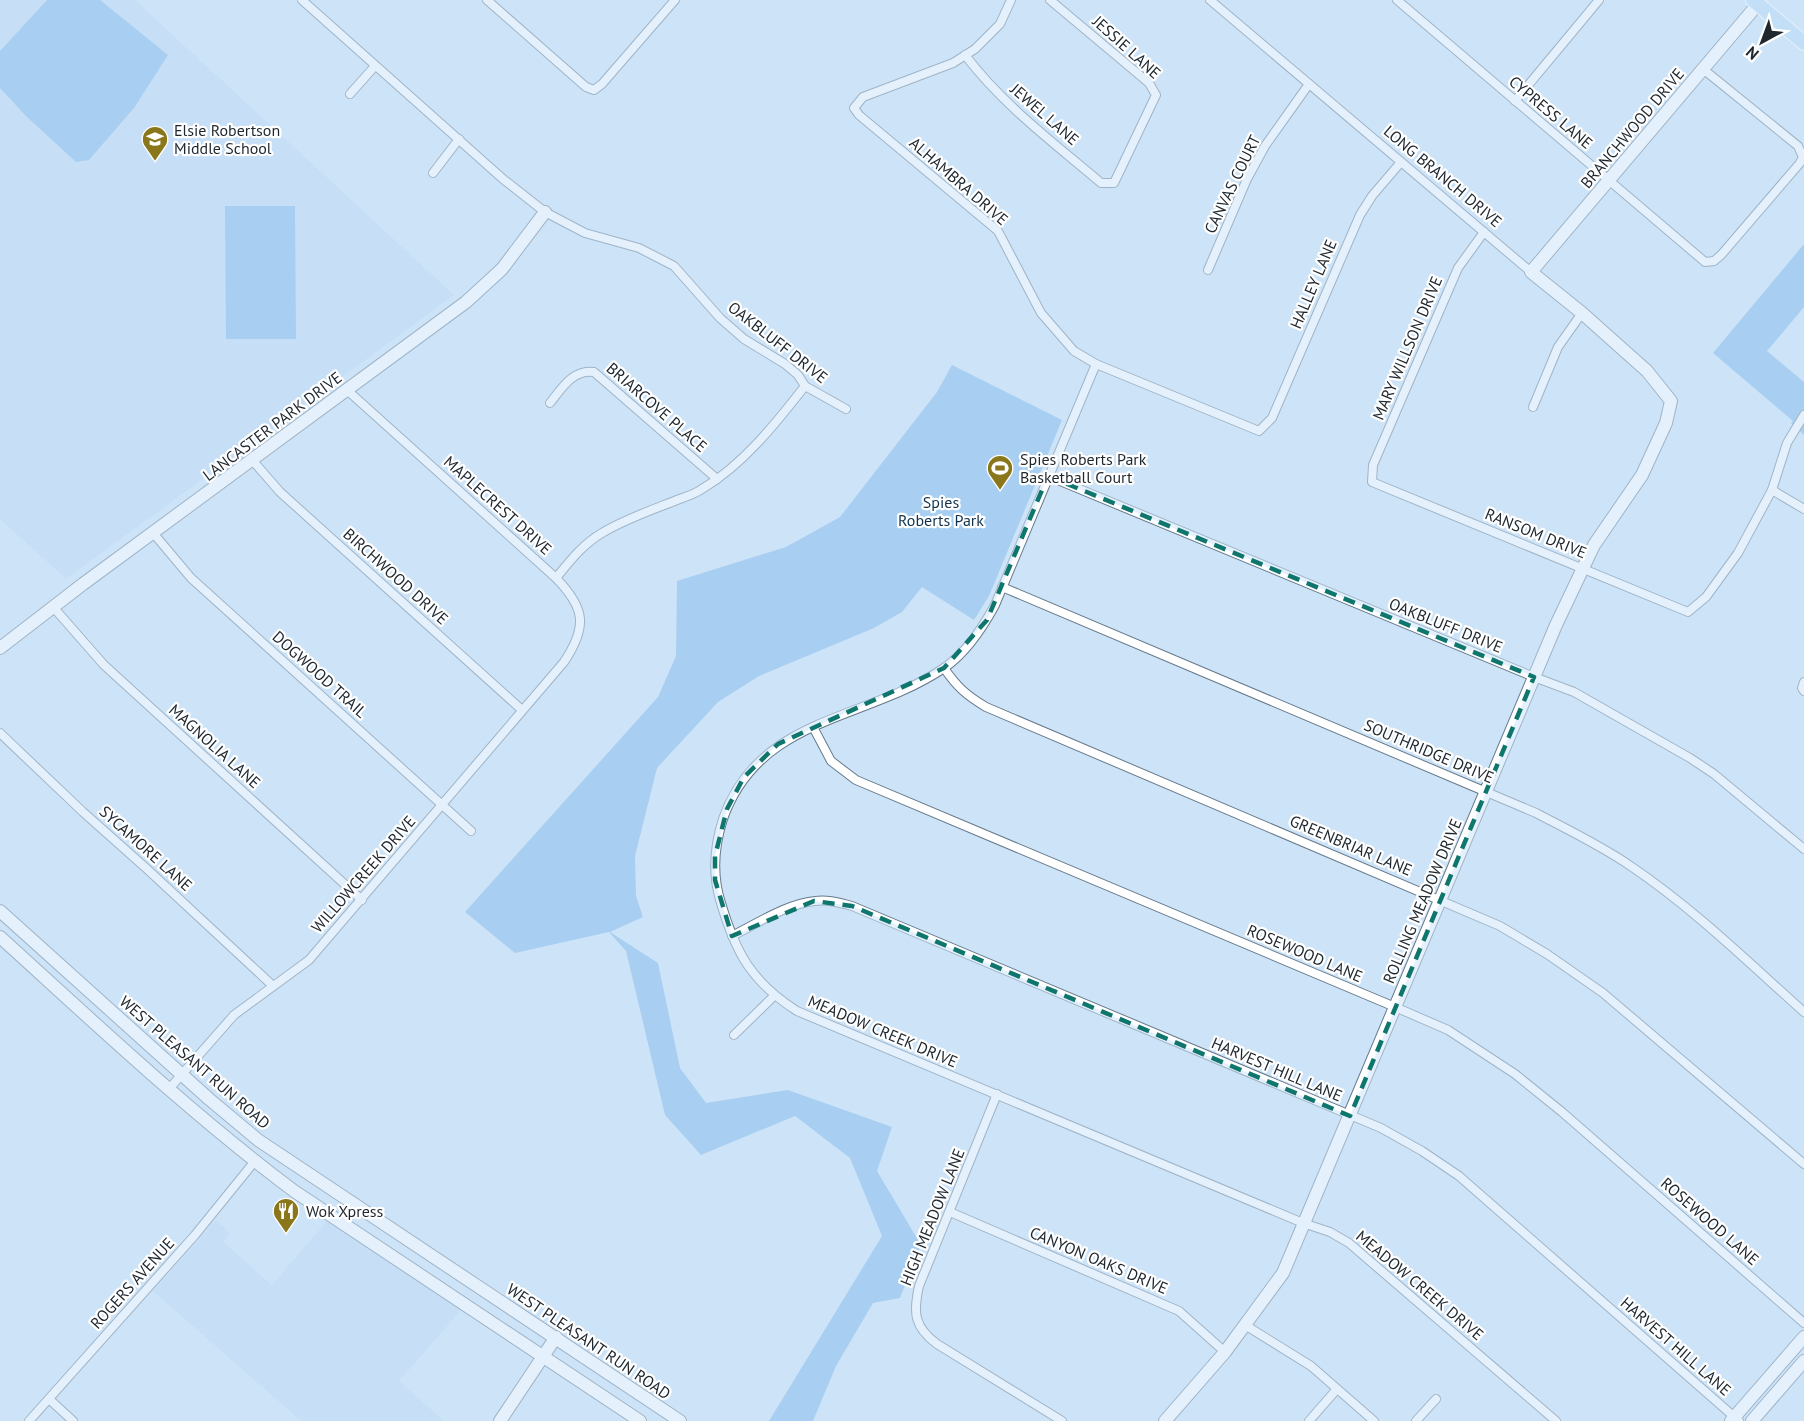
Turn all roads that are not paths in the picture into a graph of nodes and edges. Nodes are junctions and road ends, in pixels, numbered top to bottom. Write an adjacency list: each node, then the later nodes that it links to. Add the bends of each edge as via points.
1 (302, 0): 12 (street, OAKBLUFF DRIVE)
2 (487, 0): 3 (street, via 594,90)
3 (675, 0)
4 (1011, 0): 11 (street, via 1000,24)
5 (1050, 0): 22 (street, JESSIE LANE, via 1149,83 1156,95)
6 (1210, 0): 14 (street, LONG BRANCH DRIVE)
7 (1396, 0): 16 (street, CYPRESS LANE)
8 (1599, 0): 16 (street)
9 (1755, 2): 10 (main road); 13 (street, BRANCHWOOD DRIVE)
10 (1804, 44)
11 (965, 55): 22 (street, JEWEL LANE, via 1006,101 1101,183); 28 (street, ALHAMBRA DRIVE, via 863,97 854,108 998,231 1041,313 1074,351)
12 (375, 66): 15 (street); 17 (street, OAKBLUFF DRIVE)
13 (1703, 69): 18 (street, via 1798,146); 21 (street, BRANCHWOOD DRIVE)
14 (1309, 84): 19 (street, LONG BRANCH DRIVE); 25 (street, CANVAS COURT, via 1247,179)
15 (350, 94)
16 (1515, 101): 21 (street, CYPRESS LANE)
17 (459, 139): 20 (street); 23 (street, OAKBLUFF DRIVE)
18 (1803, 157): 21 (street, CYPRESS LANE, via 1714,261 1705,262)
19 (1401, 162): 24 (street, LONG BRANCH DRIVE); 36 (street, HALLEY LANE, via 1360,215 1272,418)
20 (433, 173)
21 (1609, 181): 26 (street, BRANCHWOOD DRIVE)
22 (1114, 183)
23 (545, 212): 30 (street, OAKBLUFF DRIVE, via 585,232 639,248 674,266 720,318 744,339 785,364); 31 (street, LANCASTER PARK DRIVE, via 502,269 466,302)
24 (1484, 232): 26 (street, LONG BRANCH DRIVE); 40 (street, MARY WILLSON DRIVE, via 1458,268 1373,465)
25 (1208, 270)
26 (1532, 272): 27 (street, LONG BRANCH DRIVE)
27 (1582, 313): 29 (street, LONG BRANCH DRIVE); 33 (street, via 1558,347)
28 (1096, 364): 36 (street, ALHAMBRA DRIVE, via 1259,431); 38 (street, MEADOW CREEK DRIVE)
29 (1654, 380): 44 (street, ROLLING MEADOW DRIVE, via 1671,401 1666,423 1642,475 1594,545)
30 (805, 386): 34 (street, OAKBLUFF DRIVE); 39 (street, via 765,433)
31 (347, 390): 37 (street, LANCASTER PARK DRIVE); 45 (street, MAPLECREST DRIVE)
32 (550, 403): 39 (street, BRIARCOVE PLACE, via 573,376 585,370 594,372)
33 (1533, 407)
34 (846, 409)
35 (1804, 415): 41 (street, via 1787,443)
36 (1265, 426)
37 (253, 461): 43 (street, LANCASTER PARK DRIVE); 52 (street, BIRCHWOOD DRIVE, via 280,492)
38 (1048, 476): 46 (street, MEADOW CREEK DRIVE); 51 (street, OAKBLUFF DRIVE)
39 (717, 479): 45 (street, via 700,491 600,534)
40 (1372, 482): 44 (street, RANSOM DRIVE)
41 (1772, 490): 42 (street); 44 (street, RANSOM DRIVE, via 1738,553 1706,597 1688,612)
42 (1804, 509)
43 (154, 534): 47 (street, LANCASTER PARK DRIVE); 56 (street, DOGWOOD TRAIL, via 191,578)
44 (1583, 568): 51 (street, ROLLING MEADOW DRIVE)
45 (556, 578): 49 (street, MAPLECREST DRIVE, via 578,605 580,618 579,633)
46 (1002, 587): 50 (street, MEADOW CREEK DRIVE, via 976,636); 55 (street, SOUTHRIDGE DRIVE)
47 (54, 608): 48 (street, LANCASTER PARK DRIVE); 60 (street, MAGNOLIA LANE, via 104,664)
48 (0, 648)
49 (564, 662): 52 (street, WILLOWCREEK DRIVE)
50 (944, 668): 53 (street, MEADOW CREEK DRIVE); 59 (street, GREENBRIAR LANE, via 956,687 986,707)
51 (1534, 677): 55 (street, ROLLING MEADOW DRIVE); 58 (street, OAKBLUFF DRIVE, via 1582,696 1690,758)
52 (522, 710): 56 (street, WILLOWCREEK DRIVE)
53 (813, 727): 62 (street, MEADOW CREEK DRIVE, via 778,744 758,761 744,777 727,809 718,835 715,880); 66 (street, ROSEWOOD LANE, via 831,761 856,780)
54 (0, 733): 64 (street, SYCAMORE LANE)
55 (1486, 791): 59 (street, ROLLING MEADOW DRIVE); 67 (street, SOUTHRIDGE DRIVE, via 1536,813 1630,866 1684,906)
56 (442, 805): 57 (street, DOGWOOD TRAIL); 60 (street, WILLOWCREEK DRIVE)
57 (471, 831)
58 (1804, 849)
59 (1440, 899): 66 (street, ROLLING MEADOW DRIVE); 75 (street, GREENBRIAR LANE, via 1500,926 1603,993)
60 (362, 900): 64 (street, WILLOWCREEK DRIVE, via 309,960)
61 (0, 911): 69 (street, WEST PLEASANT RUN ROAD)
62 (732, 936): 65 (street, MEADOW CREEK DRIVE, via 758,981); 72 (street, HARVEST HILL LANE, via 785,910 832,900)
63 (0, 937): 70 (street)
64 (272, 985): 69 (street, WILLOWCREEK DRIVE, via 234,1015)
65 (774, 996): 68 (street); 71 (street, MEADOW CREEK DRIVE, via 821,1023)
66 (1395, 1007): 72 (street, ROLLING MEADOW DRIVE); 80 (street, ROSEWOOD LANE, via 1448,1030 1515,1074)
67 (1804, 1012)
68 (734, 1035)
69 (182, 1075): 70 (street, WILLOWCREEK DRIVE); 73 (street, WEST PLEASANT RUN ROAD)
70 (169, 1089): 74 (street)
71 (997, 1094): 76 (street, HIGH MEADOW LANE); 77 (street, MEADOW CREEK DRIVE)
72 (1350, 1116): 77 (street, ROLLING MEADOW DRIVE); 90 (street, HARVEST HILL LANE, via 1401,1139 1459,1176)
73 (265, 1145): 74 (street); 78 (street, WEST PLEASANT RUN ROAD)
74 (255, 1161): 79 (street); 88 (street, ROGERS AVENUE, via 195,1235)
75 (1804, 1164)
76 (950, 1212): 84 (street, CANYON OAKS DRIVE, via 1179,1311); 96 (street, HIGH MEADOW LANE, via 919,1286 915,1305 919,1325 937,1344)
77 (1303, 1223): 81 (street, ROLLING MEADOW DRIVE, via 1283,1274); 101 (street, MEADOW CREEK DRIVE, via 1349,1243)
78 (405, 1239): 79 (street); 82 (street, WEST PLEASANT RUN ROAD)
79 (393, 1257): 85 (street)
80 (1804, 1323)
81 (1245, 1325): 84 (street, ROLLING MEADOW DRIVE); 87 (street, via 1311,1366)
82 (556, 1337): 85 (street); 95 (street, WEST PLEASANT RUN ROAD)
83 (1804, 1337): 90 (street)
84 (1225, 1352): 97 (street, ROLLING MEADOW DRIVE)
85 (544, 1357): 93 (street); 94 (street)
86 (1804, 1361): 102 (street)
87 (1337, 1389): 98 (street); 99 (street)
88 (49, 1399): 91 (street, ROGERS AVENUE); 92 (street)
89 (1436, 1399): 100 (street)
90 (1735, 1420)
91 (29, 1421)
92 (73, 1421)
93 (500, 1421)
94 (640, 1421)
95 (680, 1421)
96 (1062, 1421)
97 (1165, 1421)
98 (1310, 1421)
99 (1374, 1421)
100 (1416, 1421)
101 (1556, 1421)
102 (1752, 1421)

